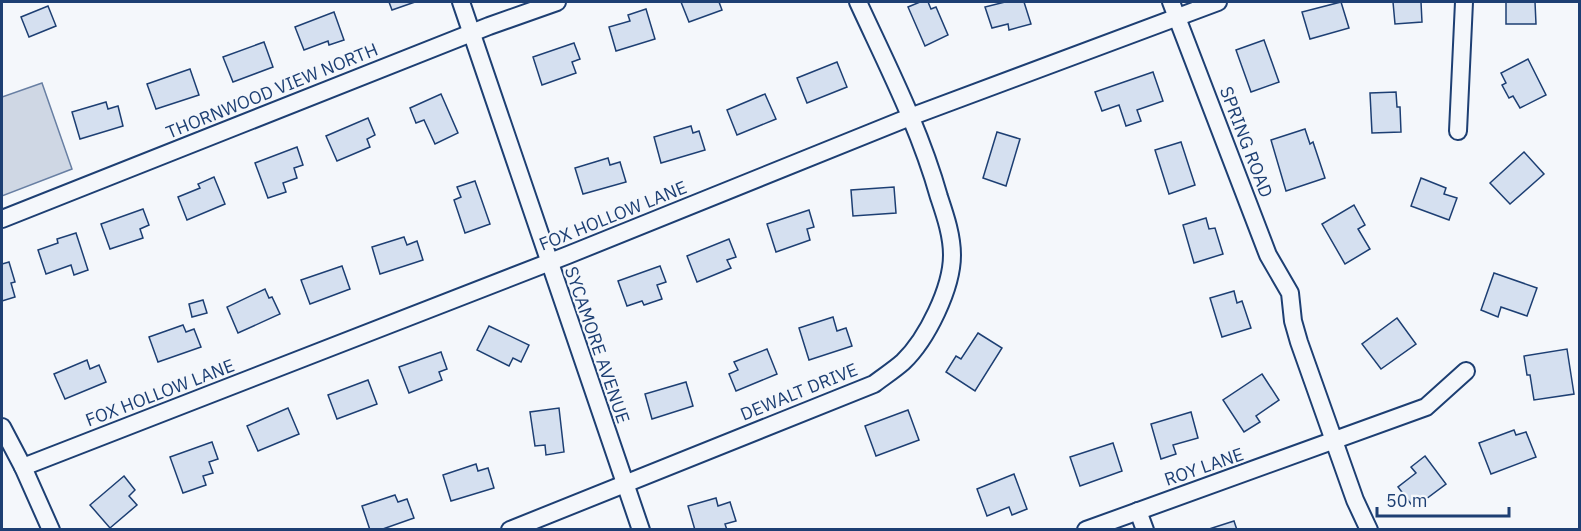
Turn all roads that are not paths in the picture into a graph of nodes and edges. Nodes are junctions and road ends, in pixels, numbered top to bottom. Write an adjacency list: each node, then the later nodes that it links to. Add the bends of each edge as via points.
1 (460, 2): 7 (street, SYCAMORE AVENUE)
2 (557, 2): 7 (street, THORNWOOD VIEW NORTH)
3 (858, 2): 8 (street, DEWALT DRIVE)
4 (1218, 2): 6 (street, FOX HOLLOW LANE)
5 (1464, 2): 9 (street)
6 (1174, 9): 8 (street, FOX HOLLOW LANE); 14 (street, SPRING ROAD, via 1268,255 1290,293 1299,342)
7 (471, 33): 10 (street, THORNWOOD VIEW NORTH); 11 (street, SYCAMORE AVENUE)
8 (910, 117): 11 (street, FOX HOLLOW LANE); 16 (street, DEWALT DRIVE, via 932,169 952,257 944,293 919,342 874,384)
9 (1458, 131)
10 (2, 219)
11 (549, 263): 15 (street, FOX HOLLOW LANE); 16 (street, SYCAMORE AVENUE)
12 (1466, 371): 14 (street, ROY LANE, via 1426,407)
13 (2, 427): 15 (street)
14 (1334, 442): 17 (street, ROY LANE); 23 (street)
15 (22, 467): 18 (street)
16 (624, 483): 19 (street, DEWALT DRIVE); 20 (street, SYCAMORE AVENUE)
17 (1138, 511): 21 (street, ROY LANE); 22 (street)
18 (51, 530)
19 (510, 530)
20 (641, 530)
21 (1086, 530)
22 (1145, 530)
23 (1369, 530)

